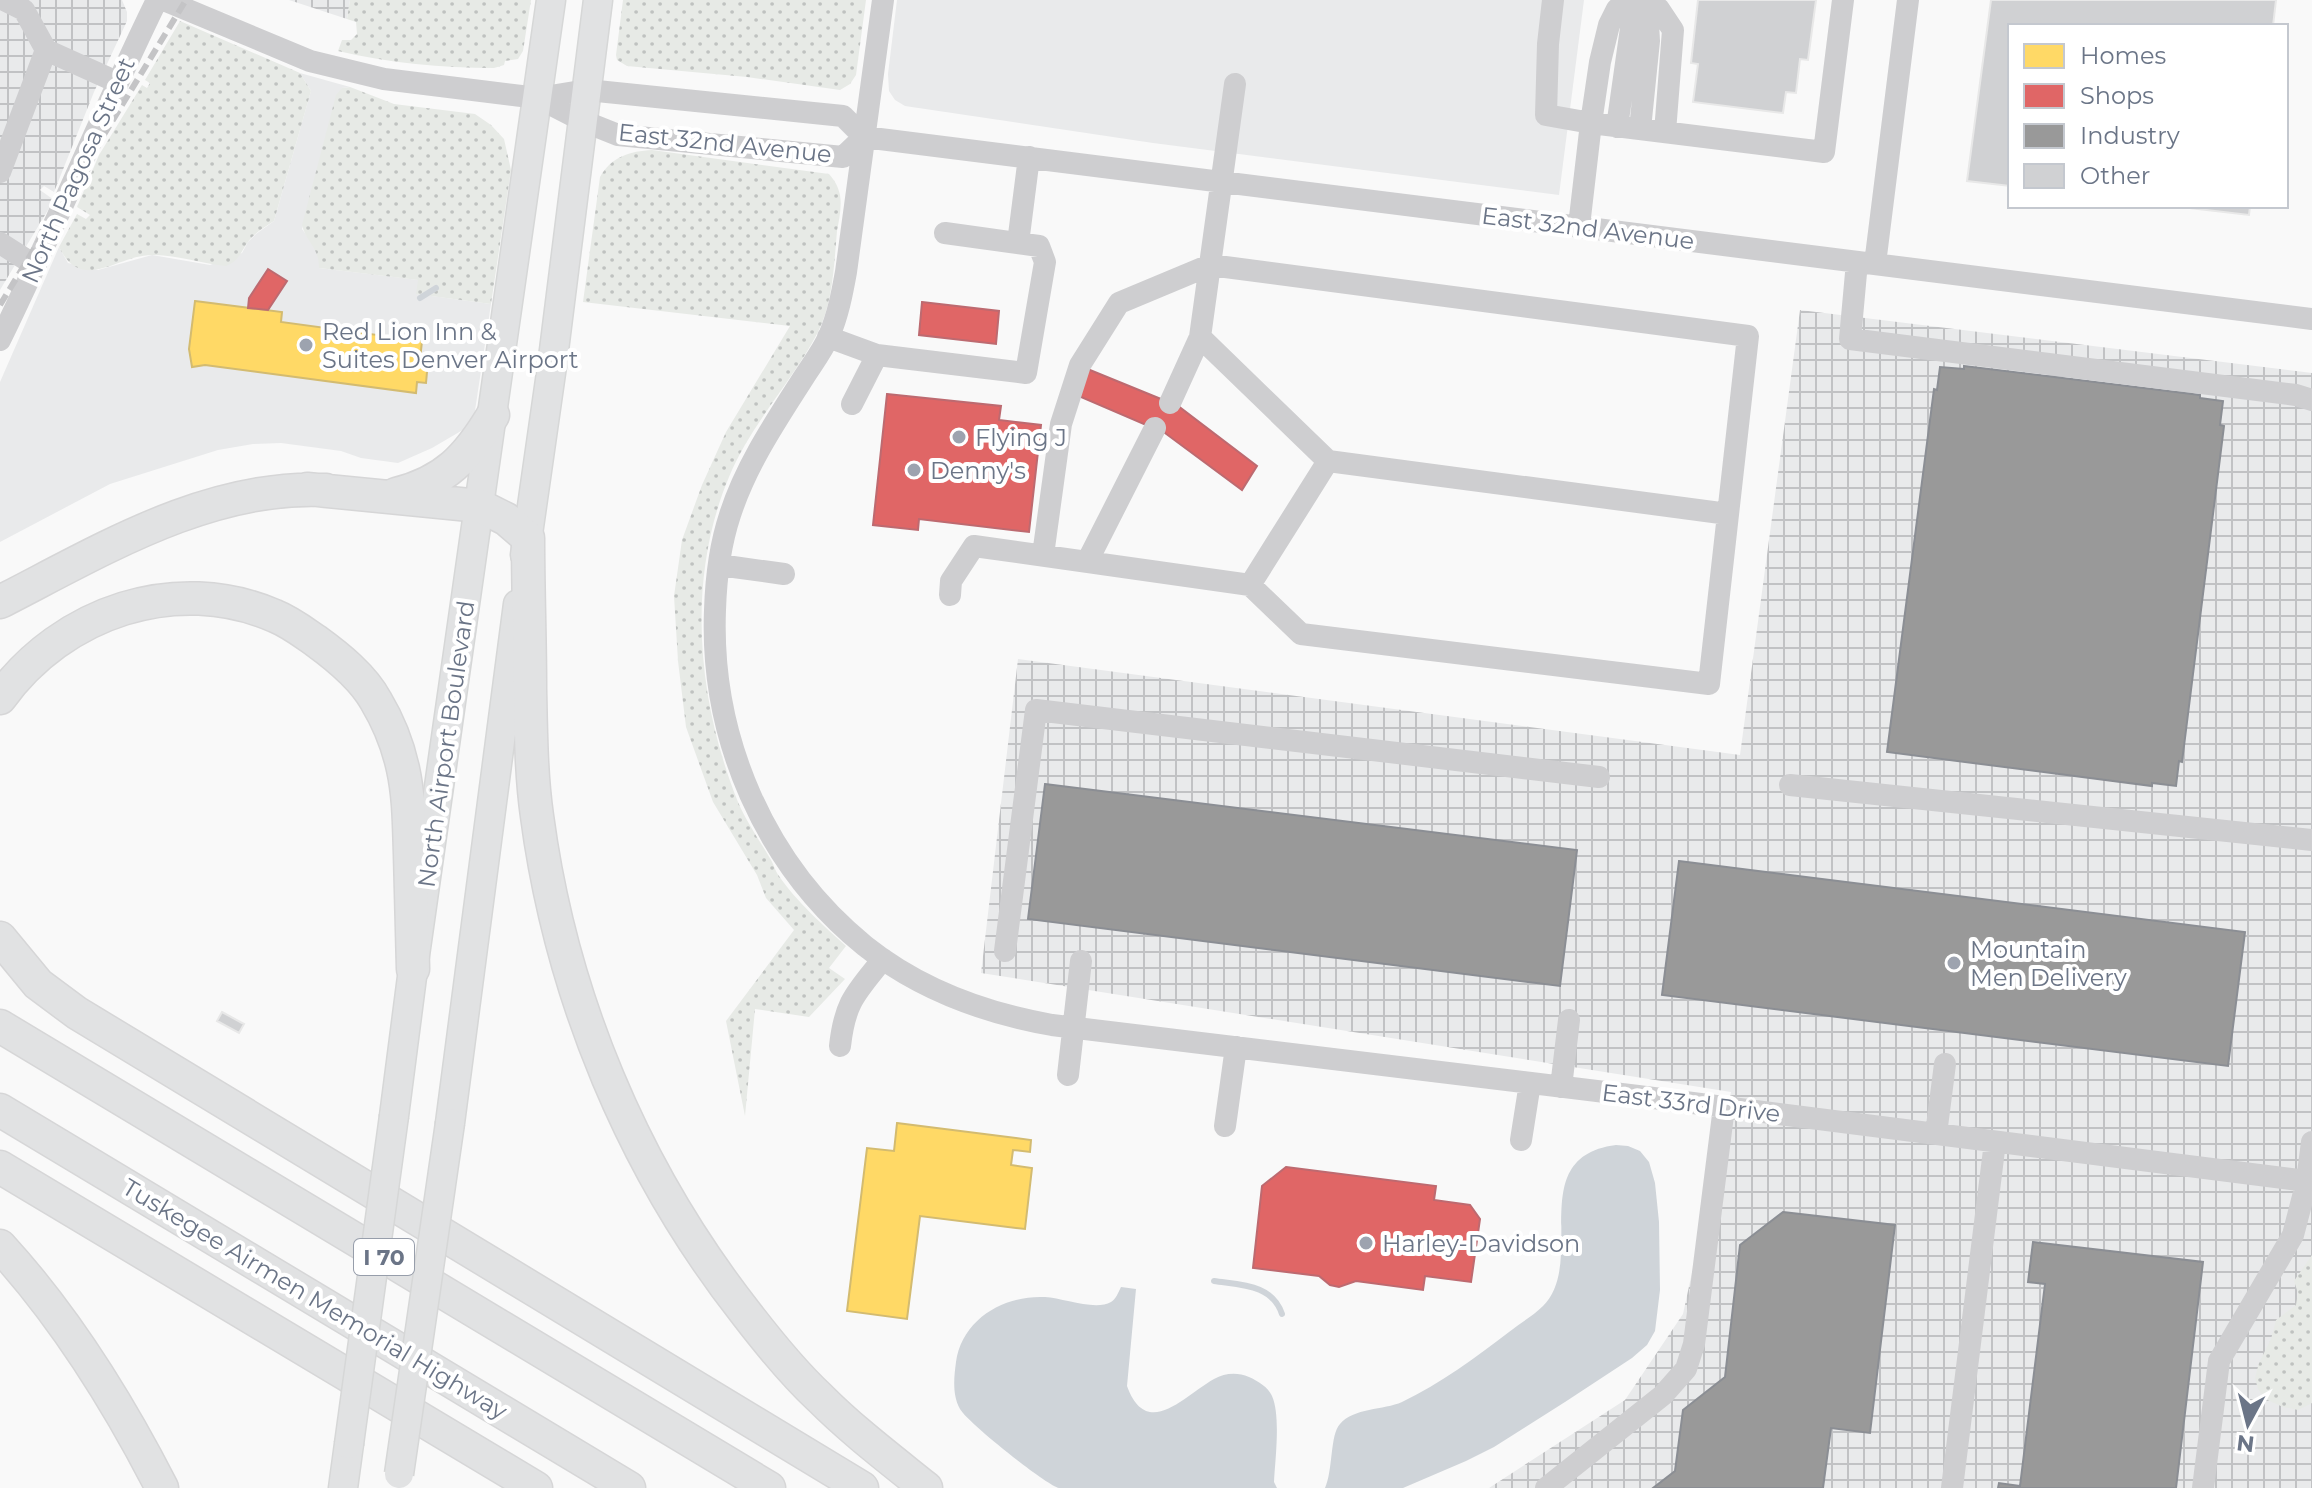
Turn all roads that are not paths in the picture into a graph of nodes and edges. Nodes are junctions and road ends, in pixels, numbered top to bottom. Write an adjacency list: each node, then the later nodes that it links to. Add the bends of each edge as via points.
1 (4, 0): 13 (street, via 24,10)
2 (157, 0): 14 (street, North Pagosa Street)
3 (164, 0): 17 (street, East 32nd Avenue, via 335,69)
4 (551, 0): 17 (main road, North Airport Boulevard)
5 (598, 0): 16 (main road)
6 (883, 0): 22 (street, East 33rd Drive)
7 (1553, 0): 19 (street, via 1546,115)
8 (1628, 0): 19 (street, via 1609,25)
9 (1637, 0): 20 (street, via 1648,23 1649,41)
10 (1645, 0): 21 (street, via 1659,9 1673,30)
11 (1843, 0): 21 (street, via 1824,152)
12 (1908, 0): 30 (street)
13 (46, 50): 14 (street); 24 (street)
14 (117, 82): 32 (street, North Pagosa Street)
15 (1235, 84): 25 (street)
16 (587, 90): 17 (street, East 32nd Avenue); 18 (main road); 22 (street, East 32nd Avenue, via 843,116)
17 (538, 98): 18 (street, East 32nd Avenue); 41 (main road, North Airport Boulevard)
18 (583, 121): 22 (street, East 32nd Avenue, via 618,135 843,157); 47 (main road)
19 (1591, 123): 20 (street); 26 (street)
20 (1628, 128): 21 (street)
21 (1665, 132)
22 (864, 137): 23 (street, East 32nd Avenue); 34 (street, East 33rd Drive, via 846,272)
23 (1029, 157): 25 (street, East 32nd Avenue); 29 (street)
24 (0, 172)
25 (1221, 181): 26 (street, East 32nd Avenue); 31 (street)
26 (1579, 226): 30 (street, East 32nd Avenue)
27 (945, 233): 29 (street)
28 (0, 243): 32 (street)
29 (1018, 243): 37 (street, via 1039,246 1045,262 1026,373)
30 (1866, 263): 33 (street, East 32nd Avenue); 38 (street, via 1850,339)
31 (1210, 265): 35 (street); 46 (street, via 1748,336); 48 (street, via 1119,303 1080,365 1061,424)
32 (36, 266): 36 (street, North Pagosa Street)
33 (2312, 319)
34 (828, 337): 37 (street); 50 (street, East 33rd Drive, via 752,461 729,518)
35 (1200, 337): 39 (street); 43 (street)
36 (0, 340)
37 (877, 355): 40 (street)
38 (2312, 400)
39 (1170, 403)
40 (852, 404)
41 (493, 415): 44 (highway, via 462,459 419,488 396,494); 45 (main road, North Airport Boulevard)
42 (1155, 428): 49 (street)
43 (1328, 461): 46 (street); 52 (street)
44 (307, 489): 45 (highway); 54 (highway, via 200,509 107,547)
45 (480, 506): 47 (highway); 63 (main road, North Airport Boulevard)
46 (1728, 514): 52 (street, via 1709,684 1301,634)
47 (528, 538): 84 (main road, bridge); 91 (highway, via 537,817 571,978 621,1107 688,1232 767,1340 819,1397)
48 (1043, 555): 49 (street); 53 (street, via 974,546 951,581)
49 (1087, 562): 52 (street)
50 (719, 565): 51 (street); 61 (street, East 33rd Drive, via 716,668 740,771 791,866 851,933)
51 (784, 574)
52 (1250, 585)
53 (950, 595)
54 (0, 602)
55 (0, 698): 63 (highway, via 23,670 75,631 110,613 163,598 241,604 292,624 364,683 403,767)
56 (1599, 777): 60 (street, via 1036,710)
57 (1790, 785): 58 (street)
58 (2312, 840)
59 (0, 938): 90 (highway, via 38,984 77,1013)
60 (1005, 951)
61 (883, 959): 66 (street, East 33rd Drive, via 981,1009); 67 (street, via 850,1001)
62 (1081, 961): 66 (street)
63 (413, 969): 83 (main road, North Airport Boulevard, bridge)
64 (1569, 1020): 72 (street)
65 (0, 1026): 89 (highway, I 70)
66 (1074, 1028): 68 (street, East 33rd Drive); 70 (street)
67 (840, 1046)
68 (1236, 1047): 71 (street, East 33rd Drive); 75 (street)
69 (1945, 1064): 76 (street)
70 (1068, 1075)
71 (1530, 1083): 72 (street, East 33rd Drive); 77 (street)
72 (1561, 1087): 73 (street, East 33rd Drive)
73 (1724, 1107): 76 (street, East 33rd Drive); 92 (street, via 1694,1344 1686,1369 1663,1395)
74 (0, 1110): 88 (highway, Tuskegee Airmen Memorial Highway)
75 (1225, 1126)
76 (1936, 1134): 78 (street, East 33rd Drive)
77 (1521, 1140)
78 (1995, 1142): 81 (street, East 33rd Drive); 93 (street)
79 (2312, 1142): 81 (street)
80 (0, 1167): 83 (highway)
81 (2307, 1181): 94 (street, via 2293,1235 2219,1361)
82 (0, 1246): 85 (highway, via 97,1373)
83 (358, 1381): 86 (main road, North Airport Boulevard, bridge); 87 (highway)
84 (398, 1481)
85 (162, 1488)
86 (343, 1488)
87 (536, 1488)
88 (629, 1488)
89 (769, 1488)
90 (862, 1488)
91 (926, 1488)
92 (1546, 1488)
93 (1952, 1488)
94 (2203, 1488)

